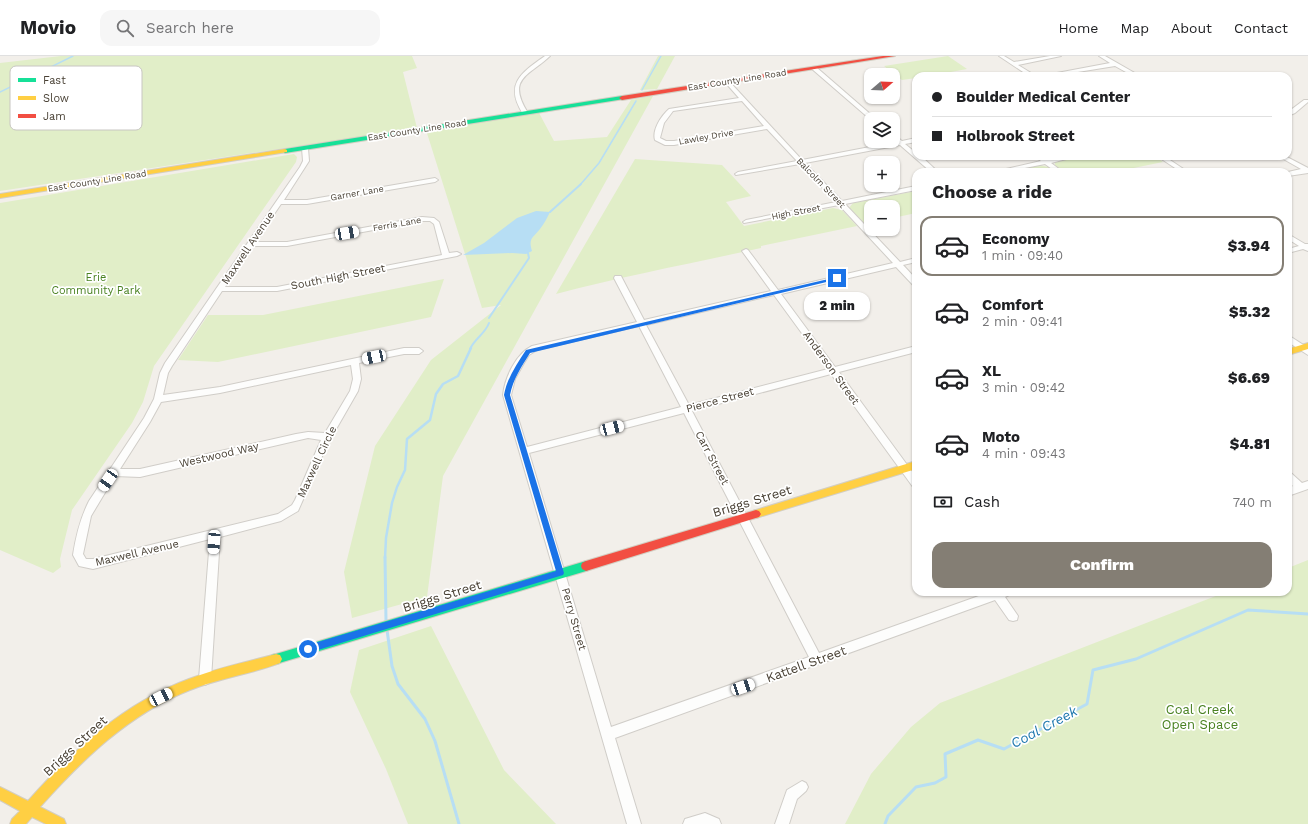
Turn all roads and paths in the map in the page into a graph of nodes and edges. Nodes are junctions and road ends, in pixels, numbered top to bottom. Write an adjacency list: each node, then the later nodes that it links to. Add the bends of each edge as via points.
1 (548, 56): 21 (street, via 518,81 516,94)
2 (881, 56): 11 (main road, East County Line Road)
3 (893, 56): 11 (main road, East County Line Road)
4 (1001, 56): 9 (street)
5 (1030, 56): 8 (street)
6 (1059, 56): 8 (street)
7 (1101, 56): 10 (street)
8 (1036, 60): 9 (street)
9 (1013, 64): 13 (street)
10 (1115, 64): 14 (street); 15 (street)
11 (834, 65): 12 (main road, East County Line Road)
12 (814, 68): 16 (main road, East County Line Road); 19 (street)
13 (1026, 72)
14 (1068, 72)
15 (1130, 72)
16 (727, 81): 17 (street, Balcolm Street); 21 (main road, East County Line Road)
17 (743, 99): 22 (street, Balcolm Street); 22 (street, Lawley Drive, via 671,110 666,115 657,139 665,143 674,143)
18 (1306, 101): 20 (street)
19 (865, 112)
20 (1292, 112)
21 (525, 113): 25 (main road, East County Line Road)
22 (768, 127): 32 (street, Balcolm Street)
23 (912, 141): 24 (street)
24 (901, 143): 26 (street); 32 (street)
25 (305, 148): 43 (main road, East County Line Road); 44 (street, Maxwell Avenue, via 306,161)
26 (912, 153)
27 (921, 160): 34 (street)
28 (1043, 160): 33 (street)
29 (1056, 160): 33 (street)
30 (1166, 160): 37 (street)
31 (1288, 160): 38 (street)
32 (801, 162): 40 (street); 45 (street, Balcolm Street)
33 (1046, 162): 35 (street); 36 (street)
34 (930, 168)
35 (1016, 168)
36 (1054, 168)
37 (1180, 168)
38 (1307, 170): 39 (street)
39 (1292, 173)
40 (738, 174)
41 (435, 180): 44 (street, Garner Lane, via 307,202)
42 (912, 189): 45 (street, High Street)
43 (0, 196)
44 (279, 202): 48 (street, Maxwell Avenue)
45 (841, 203): 46 (street, High Street); 55 (street, Balcolm Street)
46 (746, 222)
47 (1292, 238): 49 (street)
48 (250, 244): 53 (street, Ferris Lane, via 287,244 432,219 437,223); 58 (street, Maxwell Avenue)
49 (1307, 247): 50 (street)
50 (1292, 250)
51 (746, 251): 59 (street, Anderson Street)
52 (457, 254): 53 (street, South High Street)
53 (446, 256): 58 (street, South High Street, via 277,289)
54 (912, 261): 55 (street, Perry Street)
55 (898, 264): 57 (street, Balcolm Street); 59 (street, Perry Street)
56 (618, 278): 60 (street, Carr Street)
57 (912, 279)
58 (219, 289): 68 (street, Maxwell Avenue, via 168,365)
59 (776, 292): 60 (street, Perry Street); 67 (street, Anderson Street)
60 (641, 324): 69 (street, Carr Street); 71 (street, Perry Street, via 535,348 525,355 507,392)
61 (1292, 340): 63 (street)
62 (912, 349): 67 (street, Pierce Street)
63 (1306, 349): 65 (main road)
64 (419, 351): 66 (street, via 404,351)
65 (1292, 351)
66 (355, 361): 68 (street, via 220,390); 70 (street, Maxwell Circle, via 357,379 354,391)
67 (832, 370): 69 (street, Pierce Street); 73 (street, Anderson Street)
68 (158, 399): 74 (street, Maxwell Avenue)
69 (686, 409): 71 (street, Pierce Street); 79 (street, Carr Street)
70 (326, 437): 74 (street, Westwood Way, via 296,437 140,473); 80 (street, Maxwell Circle, via 295,508 281,517)
71 (524, 451): 81 (street, Perry Street)
72 (912, 466): 73 (main road, Briggs Street)
73 (904, 468): 76 (street, Anderson Street); 79 (main road, Briggs Street)
74 (112, 472): 80 (street, Maxwell Avenue, via 86,516 78,556 83,563 93,564)
75 (1292, 478): 77 (street)
76 (912, 479)
77 (1304, 486): 78 (street)
78 (1292, 490)
79 (743, 517): 81 (main road, Briggs Street); 85 (street, Carr Street)
80 (215, 534): 86 (street)
81 (560, 573): 86 (main road, Briggs Street); 87 (street, Perry Street)
82 (991, 596): 85 (street, Kattell Street)
83 (1001, 596): 84 (street)
84 (1013, 616)
85 (817, 660): 87 (street, Kattell Street)
86 (205, 679): 90 (main road, Briggs Street, via 153,701 100,737)
87 (607, 735): 93 (street, Perry Street)
88 (802, 787): 96 (street, via 792,795)
89 (0, 793): 90 (main road)
90 (30, 809): 91 (main road, Briggs Street); 92 (main road)
91 (17, 824)
92 (58, 824)
93 (634, 824)
94 (690, 824): 95 (street, via 705,820)
95 (714, 824)
96 (782, 824)

